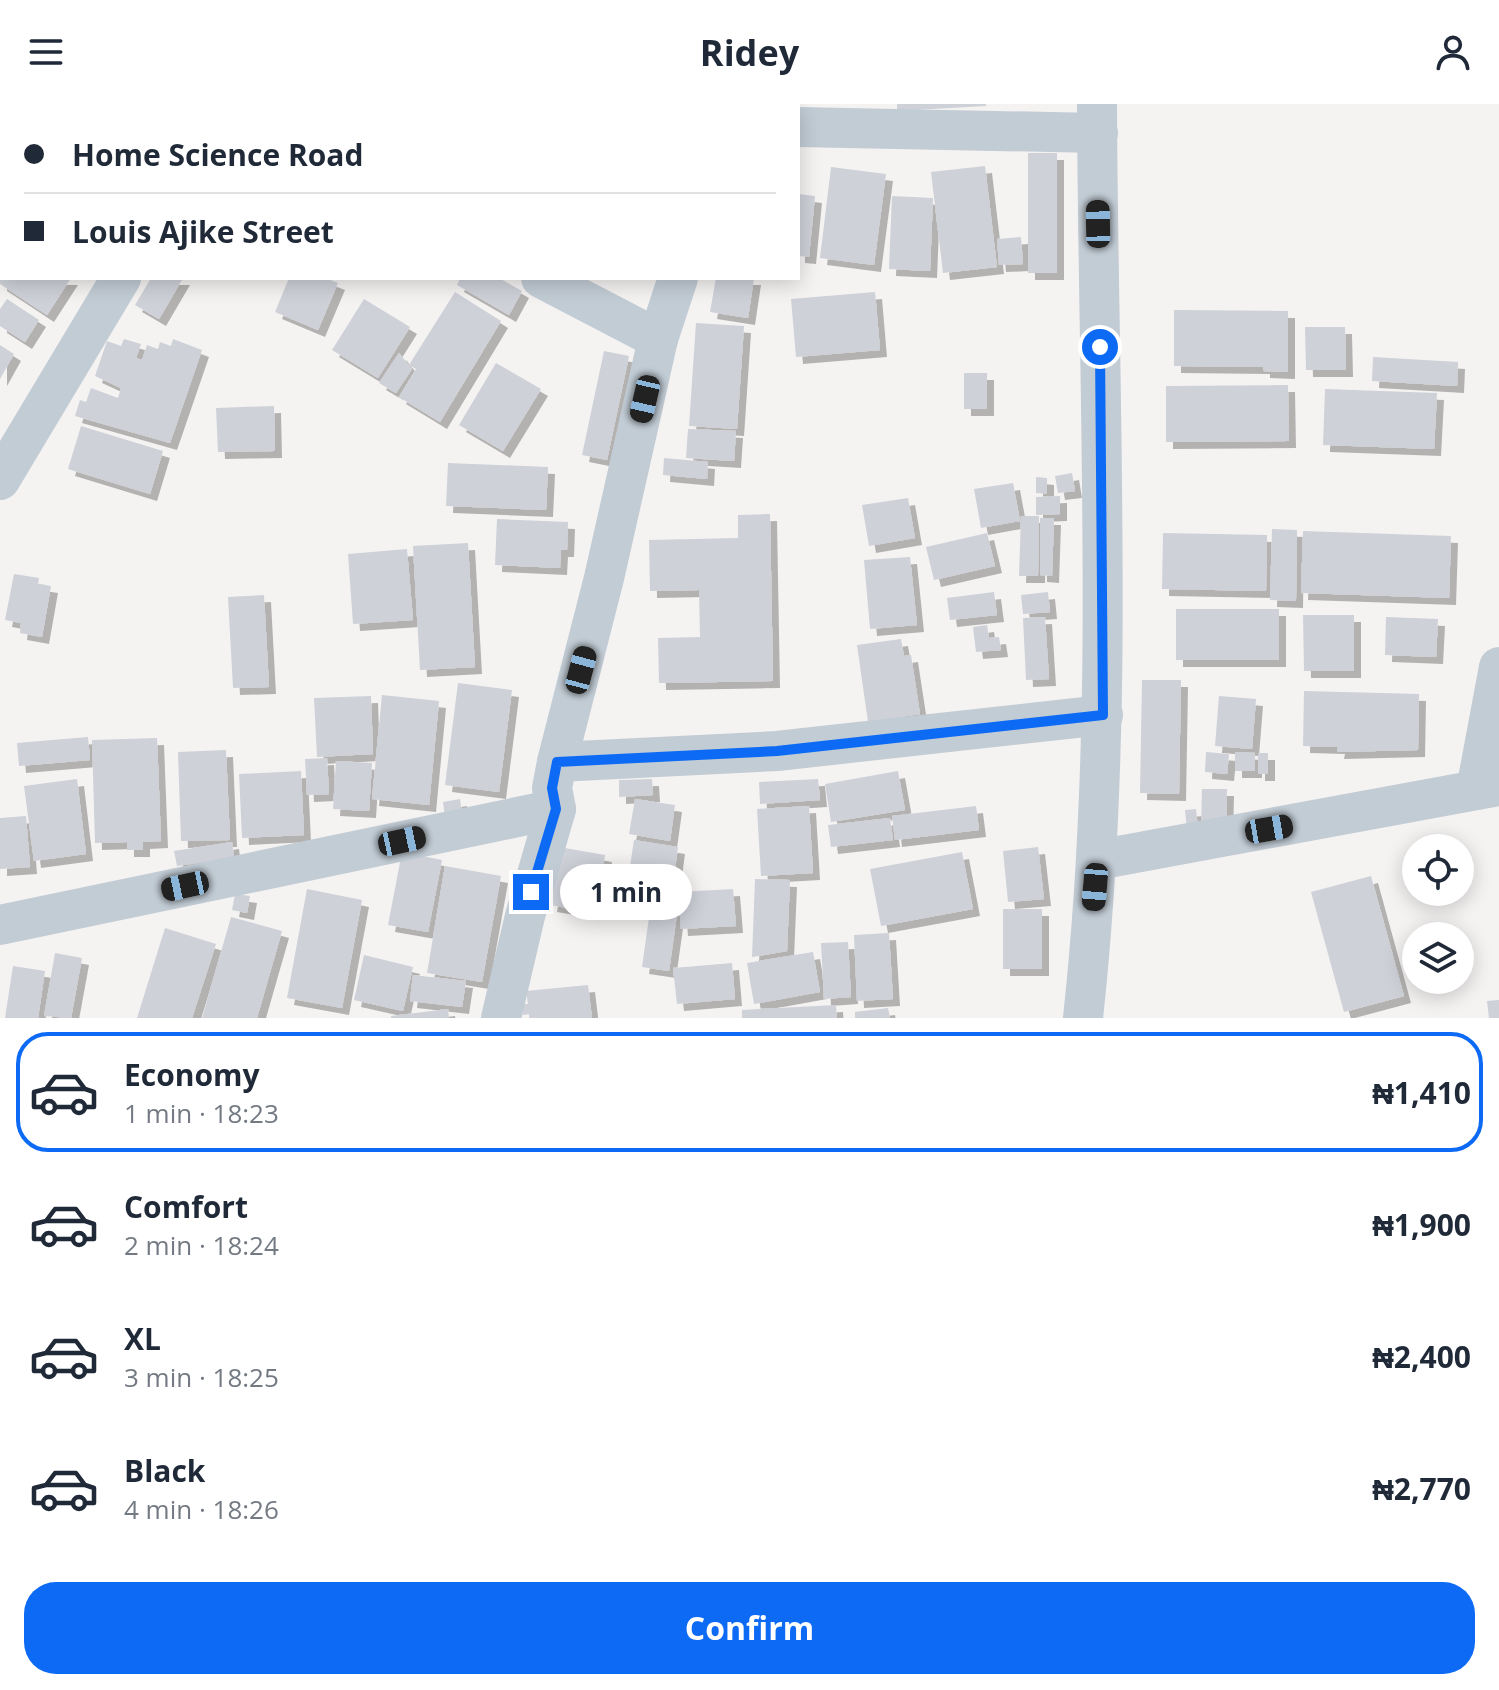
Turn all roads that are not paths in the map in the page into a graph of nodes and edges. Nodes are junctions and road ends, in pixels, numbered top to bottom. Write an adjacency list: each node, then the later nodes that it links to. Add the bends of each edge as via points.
1 (1098, 118): 2 (street); 9 (street)
2 (800, 127)
3 (120, 280): 7 (street)
4 (545, 280): 6 (street)
5 (677, 280): 6 (street)
6 (658, 339): 10 (street)
7 (0, 480)
8 (1499, 667): 11 (street)
9 (1103, 715): 10 (street, via 777,751); 13 (street)
10 (557, 762): 12 (street, via 552,788)
11 (1488, 788): 13 (street)
12 (556, 809): 14 (street); 15 (street)
13 (1097, 860): 16 (street)
14 (0, 925)
15 (501, 1018)
16 (1083, 1018)

